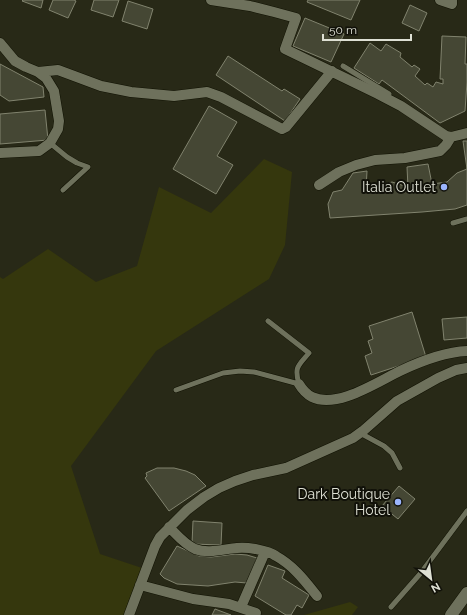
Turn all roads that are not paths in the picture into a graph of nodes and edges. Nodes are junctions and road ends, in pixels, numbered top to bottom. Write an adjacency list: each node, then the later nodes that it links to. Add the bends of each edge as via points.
1 (211, 0): 6 (street, via 250,6 296,18 285,49)
2 (440, 0): 3 (street, via 452,4)
3 (452, 0)
4 (0, 43): 7 (street, via 15,61)
5 (343, 66): 8 (lane, via 392,96)
6 (332, 71): 7 (street, via 282,129 207,92 174,96 131,92 101,86 58,70); 8 (street)
7 (38, 72): 11 (street, via 46,78 54,91 59,121 58,130)
8 (401, 106): 10 (street)
9 (467, 132): 10 (street)
10 (451, 137): 13 (street, via 440,151 356,164)
11 (50, 143): 12 (street, via 39,150); 14 (lane, via 67,157 88,167)
12 (0, 153)
13 (319, 185)
14 (63, 190)
15 (467, 219): 16 (lane)
16 (453, 223)
17 (268, 321): 20 (lane, via 308,353 297,367)
18 (467, 351): 20 (street, via 444,354 424,361 338,399 324,400 312,397 303,391)
19 (467, 368): 22 (street, via 438,378 397,401)
20 (299, 384): 21 (lane, via 254,372 240,371 223,373)
21 (176, 390)
22 (360, 433): 23 (lane, via 384,446 392,453); 25 (street, via 286,468 253,475 220,488 187,510)
23 (400, 468)
24 (467, 511): 31 (lane)
25 (169, 527): 26 (street, via 187,545 196,550 239,548); 27 (street, via 155,546)
26 (265, 552): 29 (street, via 275,555 293,567); 30 (street)
27 (140, 585): 30 (street, via 193,599); 33 (street)
28 (467, 593): 34 (street)
29 (317, 596)
30 (241, 607): 32 (street)
31 (392, 607)
32 (256, 613)
33 (129, 615)
34 (451, 615)

